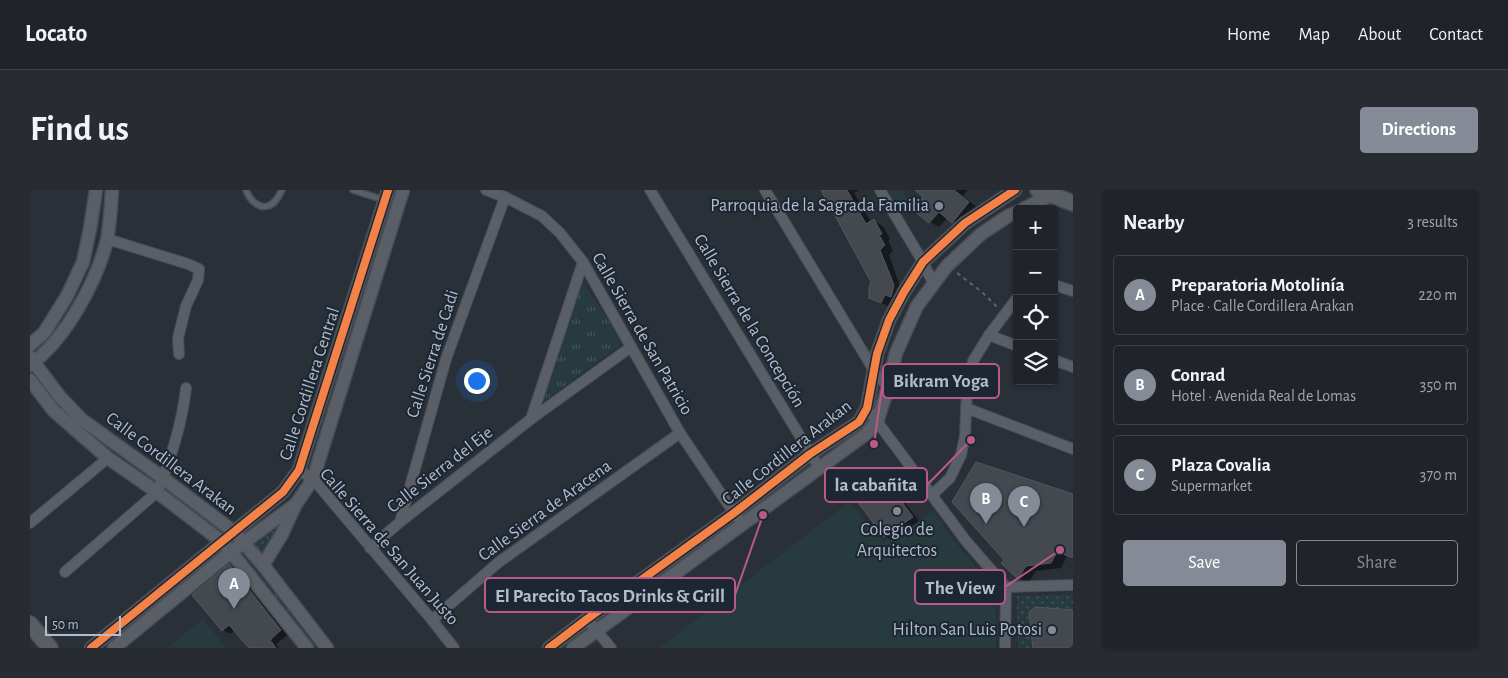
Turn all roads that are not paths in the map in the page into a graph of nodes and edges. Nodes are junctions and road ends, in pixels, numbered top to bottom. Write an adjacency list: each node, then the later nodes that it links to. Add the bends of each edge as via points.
1 (96, 190): 29 (street, via 83,262 68,296 44,333)
2 (112, 190): 18 (street)
3 (246, 190): 4 (lane, via 257,205 268,206)
4 (282, 190)
5 (353, 190): 13 (lane)
6 (403, 190): 20 (street, Calle Cordillera Central)
7 (486, 190): 14 (street, Calle Sierra de San Patricio)
8 (650, 190): 45 (street, Calle Sierra de la Concepción)
9 (765, 190): 35 (street)
10 (880, 190): 22 (street)
11 (1015, 190): 22 (street, Calle Cordillera Arakan, via 964,223)
12 (1045, 193): 15 (main road); 16 (street)
13 (386, 195): 19 (street, Calle Cordillera Central)
14 (504, 197): 21 (street, Calle Sierra de San Patricio, via 542,216); 55 (street, Calle Sierra de Cadi, via 446,359)
15 (1073, 203)
16 (1028, 205)
17 (1013, 214): 23 (street, Calle Cordillera Arakan, via 981,234)
18 (107, 239): 31 (street, via 199,269 178,338); 32 (street, via 82,303 54,342)
19 (369, 250): 20 (street); 48 (street, Calle Cordillera Central)
20 (383, 255): 50 (street, Calle Cordillera Central)
21 (583, 262): 30 (street, Calle Sierra de San Patricio); 41 (street)
22 (923, 262): 23 (street); 35 (street, Calle Cordillera Arakan, via 889,320 877,354)
23 (933, 283): 37 (street, Calle Cordillera Arakan, via 917,306 896,353)
24 (1058, 286): 25 (street)
25 (1073, 291)
26 (1013, 303): 27 (street)
27 (988, 335): 28 (street); 40 (street, via 973,361)
28 (1013, 344)
29 (30, 345)
30 (631, 347): 41 (street, Calle Sierra del Eje); 43 (street, Calle Sierra de San Patricio)
31 (179, 354)
32 (31, 362): 49 (street, Calle Cordillera Arakan, via 81,419)
33 (1058, 362): 34 (street)
34 (1073, 368)
35 (875, 372): 37 (street); 39 (street, Calle Cordillera Arakan)
36 (30, 380): 46 (street, Calle Cordillera Arakan, via 53,410)
37 (888, 387): 42 (street, Calle Cordillera Arakan)
38 (186, 388): 49 (street, via 184,411)
39 (867, 408): 42 (street); 45 (street, Calle Cordillera Arakan, via 859,422)
40 (966, 408): 44 (street); 52 (street, via 961,455 950,478)
41 (531, 418): 55 (street, Calle Sierra del Eje)
42 (877, 422): 47 (street, Calle Cordillera Arakan); 52 (street)
43 (680, 433): 54 (street, Calle Sierra de San Patricio); 68 (street, Calle Sierra de Aracena, via 499,562)
44 (1073, 449)
45 (810, 454): 47 (street, Calle Sierra de la Concepción); 54 (street, Calle Cordillera Arakan)
46 (108, 458): 51 (street, Calle Cordillera Arakan); 56 (street)
47 (820, 469): 57 (street, Calle Cordillera Arakan)
48 (299, 470): 50 (street, Calle Sierra de San Juan Justo); 58 (street, Calle Cordillera Central, via 284,492)
49 (163, 478): 51 (street); 58 (street, Calle Cordillera Arakan)
50 (313, 479): 53 (street, Calle Cordillera Central); 61 (street, Calle Sierra de San Juan Justo)
51 (157, 492): 59 (street, Calle Cordillera Arakan); 64 (street)
52 (932, 496): 66 (street, via 966,542)
53 (296, 504): 60 (street, Calle Cordillera Central); 63 (street)
54 (734, 513): 57 (street, Calle Sierra de San Patricio); 67 (street, Calle Cordillera Arakan)
55 (400, 522): 61 (street, Calle Sierra del Eje)
56 (30, 523)
57 (743, 524): 70 (street, Calle Cordillera Arakan)
58 (234, 532): 59 (street, Calle Cordillera Central); 60 (street, Calle Cordillera Arakan)
59 (221, 541): 62 (street, Calle Cordillera Arakan); 72 (street, Calle Cordillera Central)
60 (244, 543): 62 (street, Calle Cordillera Central); 63 (street, Calle Cordillera Arakan)
61 (370, 548): 68 (street, Calle Sierra de San Juan Justo)
62 (231, 552): 73 (street, Calle Cordillera Central); 74 (street, Calle Cordillera Arakan)
63 (263, 565): 75 (street, Calle Cordillera Arakan)
64 (64, 572)
65 (1073, 584): 66 (street)
66 (1006, 587): 80 (street)
67 (587, 619): 70 (street); 77 (street, Calle Cordillera Arakan)
68 (432, 620): 76 (street, Calle Sierra de San Juan Justo)
69 (30, 624): 71 (main road)
70 (596, 630): 78 (street, Calle Cordillera Arakan); 79 (street)
71 (50, 648)
72 (91, 648)
73 (114, 648)
74 (307, 648)
75 (327, 648)
76 (454, 648)
77 (549, 648)
78 (572, 648)
79 (611, 648)
80 (1005, 648)

